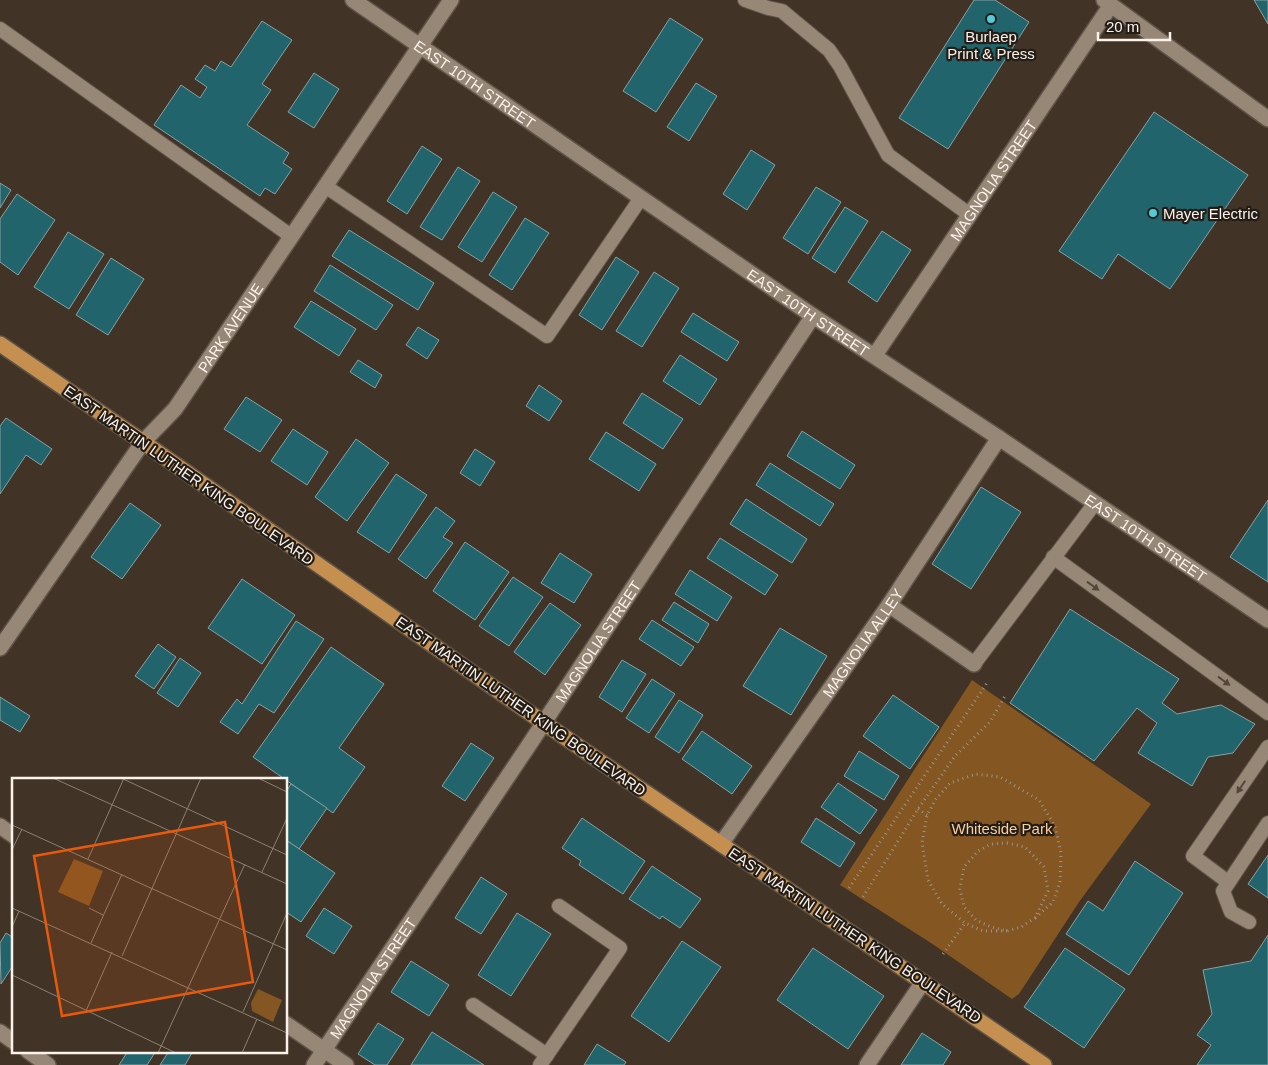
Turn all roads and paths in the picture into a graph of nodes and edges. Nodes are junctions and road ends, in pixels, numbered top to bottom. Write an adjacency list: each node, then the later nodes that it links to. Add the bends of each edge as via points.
1 (353, 0): 6 (street, EAST 10TH STREET)
2 (451, 0): 6 (street, PARK AVENUE)
3 (745, 0): 10 (lane, via 782,10 829,50 888,155)
4 (1108, 2): 7 (street); 10 (street, MAGNOLIA STREET)
5 (0, 30): 11 (lane)
6 (420, 46): 8 (street, PARK AVENUE); 9 (street, EAST 10TH STREET)
7 (1268, 119)
8 (325, 186): 9 (lane, via 547,336); 11 (street, PARK AVENUE)
9 (641, 198): 12 (street, EAST 10TH STREET)
10 (970, 215): 14 (street, MAGNOLIA STREET)
11 (291, 236): 16 (street, PARK AVENUE, via 175,409)
12 (813, 316): 14 (street, EAST 10TH STREET); 26 (street, MAGNOLIA STREET)
13 (0, 344): 16 (main road, EAST MARTIN LUTHER KING BOULEVARD)
14 (875, 355): 15 (street, EAST 10TH STREET)
15 (999, 438): 17 (street, EAST 10TH STREET); 19 (street, MAGNOLIA ALLEY)
16 (143, 442): 21 (street, PARK AVENUE); 26 (main road, EAST MARTIN LUTHER KING BOULEVARD)
17 (1095, 502): 18 (lane); 20 (street, EAST 10TH STREET)
18 (1053, 557): 22 (lane); 25 (lane, one-way to 25)
19 (889, 606): 22 (street); 33 (street, MAGNOLIA ALLEY)
20 (1268, 620)
21 (0, 648)
22 (974, 664)
23 (987, 683): 35 (path)
24 (1005, 696): 28 (path, via 990,722 955,756)
25 (1268, 713)
26 (544, 723): 33 (main road, EAST MARTIN LUTHER KING BOULEVARD); 48 (street, MAGNOLIA STREET)
27 (1268, 747): 34 (lane, one-way to 34, via 1194,856)
28 (918, 809): 29 (path); 36 (path)
29 (926, 815): 38 (path, via 950,783 976,774 1005,779 1039,800 1055,826 1061,853 1060,882 1053,902); 40 (path, via 922,843 928,880 942,904)
30 (1268, 823): 34 (lane)
31 (0, 826): 32 (street)
32 (12, 835)
33 (721, 844): 43 (main road, EAST MARTIN LUTHER KING BOULEVARD)
34 (1228, 882): 39 (lane, via 1223,891 1231,912)
35 (849, 888)
36 (863, 896)
37 (559, 906): 50 (lane, via 620,948)
38 (1035, 918): 41 (path); 41 (path, via 1048,892 1044,867 1025,847 991,844 978,851 964,866 960,889 964,907 976,920)
39 (1249, 922)
40 (965, 923): 41 (path, via 982,931); 42 (path)
41 (1007, 931)
42 (943, 954)
43 (923, 982): 54 (street); 55 (main road, EAST MARTIN LUTHER KING BOULEVARD)
44 (473, 1005): 50 (lane)
45 (288, 1025): 48 (street)
46 (0, 1032): 47 (street)
47 (12, 1041)
48 (324, 1050): 52 (street, MAGNOLIA STREET); 53 (street)
49 (29, 1052): 51 (street)
50 (543, 1060)
51 (48, 1065)
52 (314, 1065)
53 (346, 1065)
54 (866, 1065)
55 (1044, 1065)

